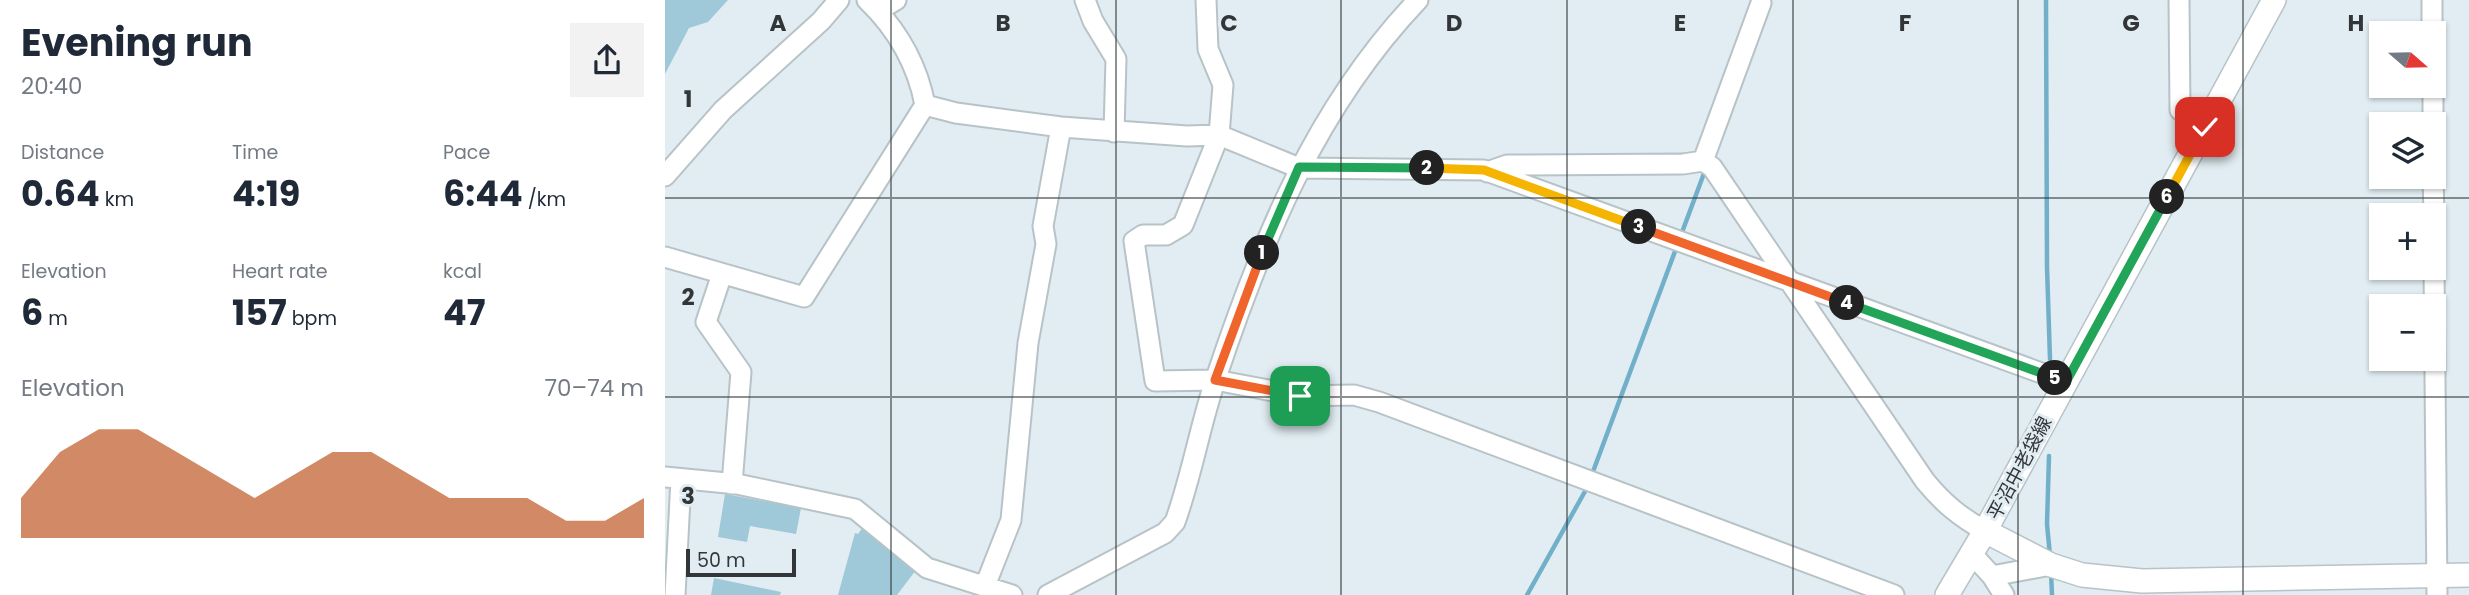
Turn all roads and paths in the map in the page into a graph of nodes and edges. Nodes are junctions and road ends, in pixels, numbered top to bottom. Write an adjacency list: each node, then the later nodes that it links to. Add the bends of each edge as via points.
1 (839, 0): 20 (street, via 723,110)
2 (897, 0): 10 (street)
3 (1085, 0): 15 (street, via 1117,59)
4 (1206, 0): 16 (street, via 1208,49 1223,85)
5 (1418, 0): 18 (street, via 1364,64)
6 (2179, 0): 14 (street, via 2180,110)
7 (2274, 0): 14 (main road, 平沼中老袋線)
8 (2432, 0): 11 (street)
9 (1758, 1): 17 (street)
10 (872, 5): 12 (street, via 908,52)
11 (2432, 21)
12 (925, 105): 13 (street); 22 (street, via 804,297)
13 (1061, 127): 15 (street); 36 (street, via 1028,343 1011,520)
14 (2205, 127): 26 (main road, 平沼中老袋線)
15 (1114, 132): 16 (street)
16 (1219, 135): 18 (street); 25 (street, via 1183,225 1166,235 1143,235 1134,241 1155,381)
17 (1703, 161): 19 (street, via 1507,164); 24 (street, via 1712,167)
18 (1299, 167): 19 (street); 25 (street, via 1251,278)
19 (1487, 172): 24 (street)
20 (665, 176)
21 (665, 257): 22 (street)
22 (722, 274): 28 (street, via 706,322 741,372)
23 (2434, 280): 35 (street)
24 (1792, 283): 26 (street); 29 (street, via 1925,481 1941,501)
25 (1215, 380): 39 (street, via 1175,522 1165,533); 40 (street, via 1300,396 1354,396 1378,402)
26 (2066, 382): 29 (main road, 平沼中老袋線)
27 (673, 478): 28 (street); 31 (street)
28 (732, 484): 36 (street, via 855,509 927,568)
29 (1985, 531): 30 (main road, 平沼中老袋線); 32 (main road, 平沼中老袋線)
30 (1971, 553): 34 (street); 41 (main road, 平沼中老袋線)
31 (671, 565): 37 (street)
32 (2051, 565): 34 (street); 35 (main road, 平沼中老袋線, via 2082,575 2141,581)
33 (2469, 575): 35 (main road, 平沼中老袋線)
34 (1991, 576): 42 (street)
35 (2437, 585)
36 (985, 586): 38 (street)
37 (675, 595)
38 (1011, 595)
39 (1048, 595)
40 (1894, 595)
41 (1947, 595)
42 (2004, 595)

